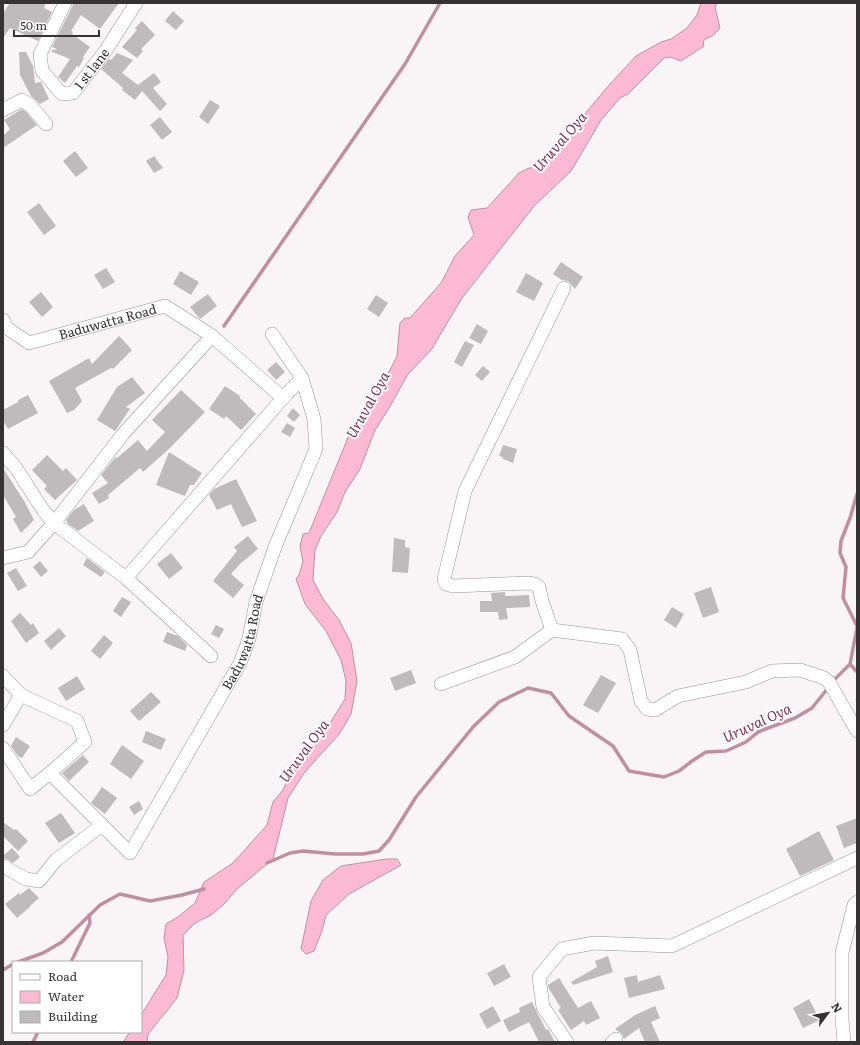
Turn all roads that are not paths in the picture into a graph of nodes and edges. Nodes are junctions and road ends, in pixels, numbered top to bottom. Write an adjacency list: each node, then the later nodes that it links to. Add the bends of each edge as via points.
1 (65, 3): 2 (street, 1 st lane, via 40,54 42,71 62,94 73,93 106,50)
2 (136, 3)
3 (3, 110): 4 (street, via 22,100 32,106)
4 (46, 124)
5 (564, 288): 15 (street, via 465,491 444,579 446,584 453,586 535,584 539,587)
6 (3, 320): 8 (street, Baduwatta Road, via 7,328 29,343 165,306)
7 (272, 334): 9 (street, Baduwatta Road)
8 (212, 336): 10 (street, Baduwatta Road); 12 (street, via 123,434)
9 (302, 378): 10 (street); 24 (street, Baduwatta Road, via 314,419 316,449 265,574 240,663 130,853)
10 (283, 398): 14 (street)
11 (3, 453): 12 (street, Baduwatta Road, via 16,468 43,510)
12 (56, 520): 13 (street, via 28,552); 14 (street, Baduwatta Road)
13 (3, 558)
14 (126, 578): 16 (street, Baduwatta Road)
15 (552, 630): 18 (street, via 515,657); 21 (street, via 622,639 630,650 641,701 647,709 655,710 678,696 746,682 772,671 800,670 824,678 830,684)
16 (212, 656)
17 (3, 676): 19 (street)
18 (441, 684)
19 (21, 695): 20 (street); 23 (street, via 77,721 85,742)
20 (3, 725)
21 (857, 731)
22 (3, 748): 23 (street, via 30,789)
23 (50, 773): 24 (street)
24 (102, 825): 26 (street, via 56,860 39,881 26,879)
25 (857, 858): 28 (street, via 672,946 594,942 562,949 539,976 543,1007)
26 (3, 866)
27 (857, 902): 29 (street, via 842,953)
28 (567, 1042)
29 (844, 1042)

